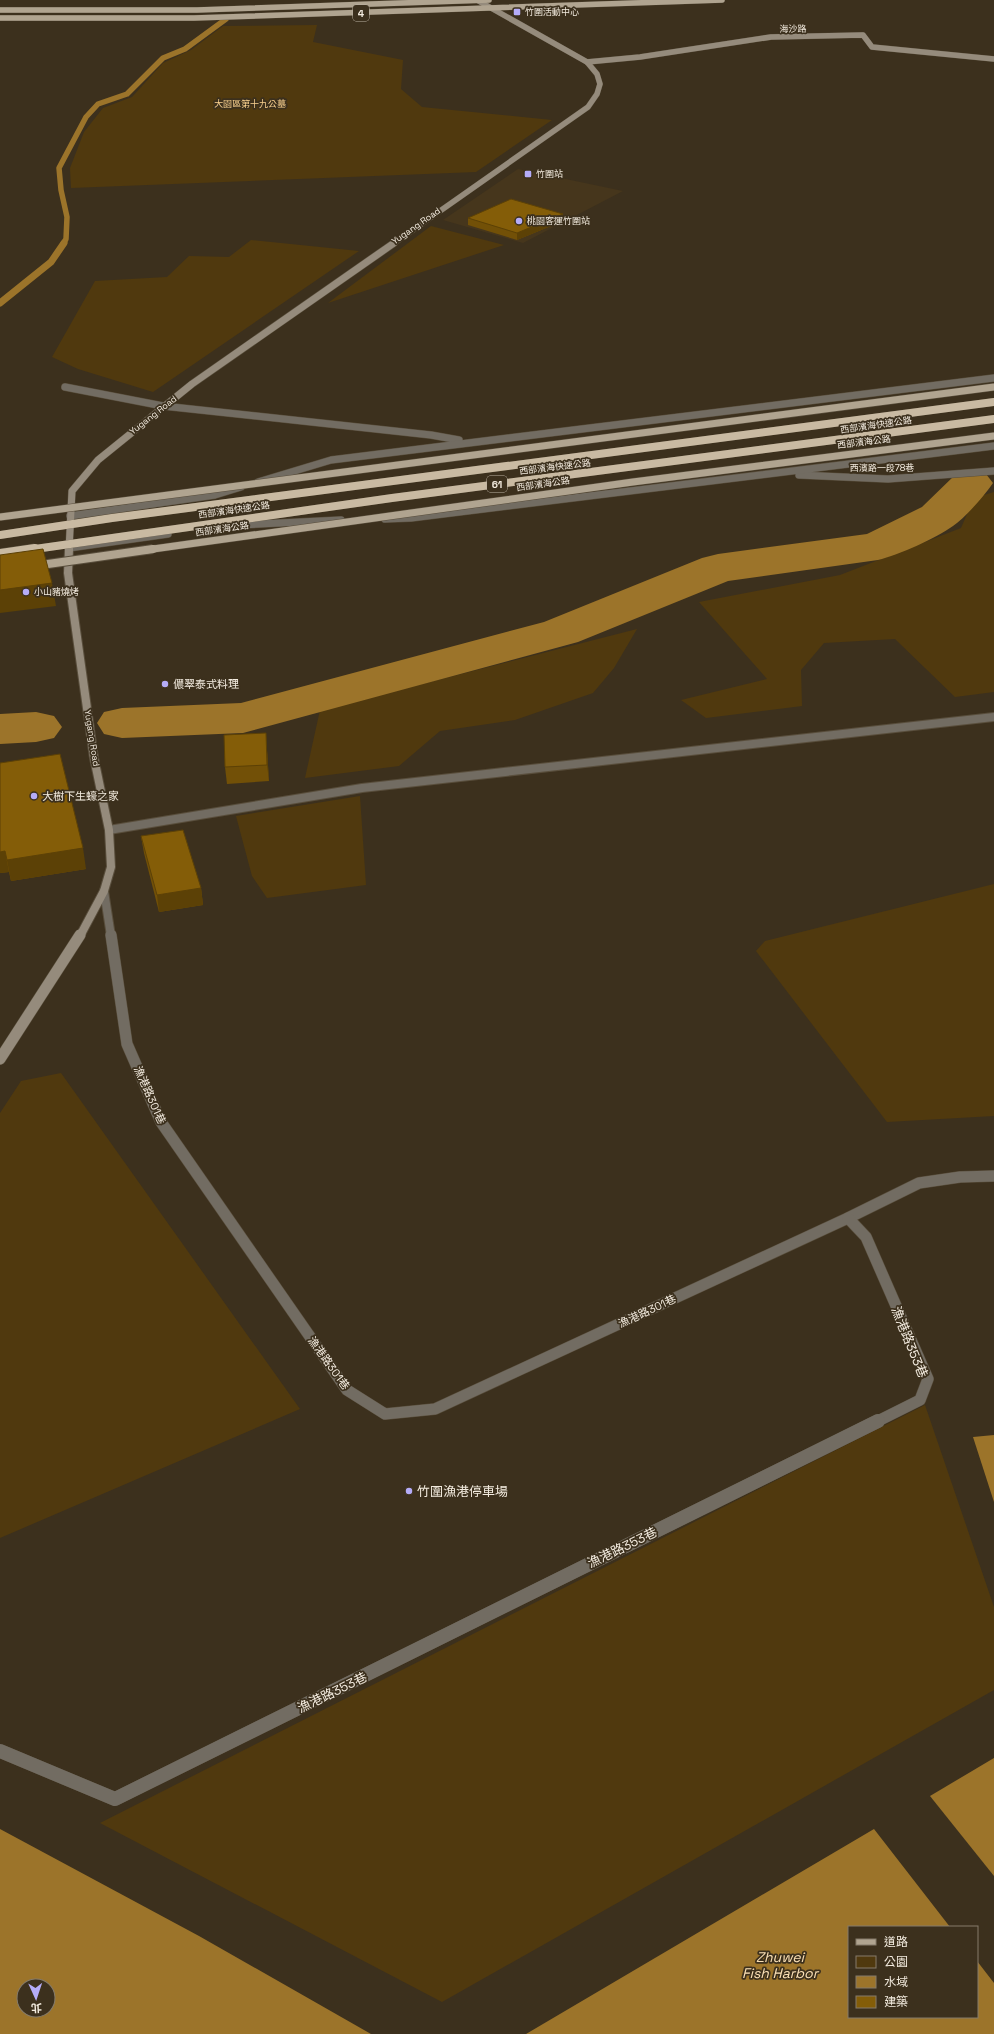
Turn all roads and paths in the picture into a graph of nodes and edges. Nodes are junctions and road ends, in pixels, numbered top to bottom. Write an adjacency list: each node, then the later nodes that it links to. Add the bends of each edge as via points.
1 (478, 0): 2 (main road, 4); 4 (street, Yugang Road); 5 (main road, 4, via 197,10)
2 (490, 0)
3 (722, 0): 4 (main road, 4)
4 (493, 8): 6 (main road, 4, via 194,18); 8 (street, Yugang Road)
5 (0, 10)
6 (0, 18)
7 (994, 59): 8 (street, 海沙路, via 872,47 862,35 771,37)
8 (587, 62): 13 (street, Yugang Road, via 600,78 601,88 588,107 395,240)
9 (994, 378): 16 (street)
10 (65, 387): 13 (street)
11 (994, 387): 21 (main road, bridge)
12 (994, 402): 22 (highway, 西部濱海快速公路 / 61, bridge)
13 (163, 406): 16 (street, via 431,434); 20 (street, Yugang Road, via 98,460 72,491)
14 (994, 419): 24 (highway, 西部濱海快速公路 / 61, bridge, via 392,498)
15 (994, 436): 25 (main road, 西部濱海公路 / 61, bridge, via 773,463)
16 (468, 442): 20 (street, via 331,460 215,495)
17 (994, 446): 19 (street)
18 (994, 471): 19 (street, 西濱路一段78巷, via 888,479)
19 (769, 474): 23 (street, via 410,518 233,525)
20 (70, 516): 23 (street, Yugang Road)
21 (0, 517)
22 (0, 535)
23 (69, 548): 27 (street, Yugang Road, via 68,573 94,758)
24 (0, 554)
25 (24, 567)
26 (994, 717): 27 (street, via 362,788)
27 (108, 830): 28 (street, Yugang Road, via 111,867)
28 (104, 891): 29 (street, Yugang Road, via 76,943); 31 (street, 漁港路301巷, via 127,1044 161,1122 347,1390 385,1414 435,1409)
29 (0, 1059)
30 (994, 1176): 31 (street, via 960,1177 919,1183)
31 (848, 1218): 32 (street, 漁港路353巷, via 866,1237 928,1378 920,1400 115,1799)
32 (0, 1751)

